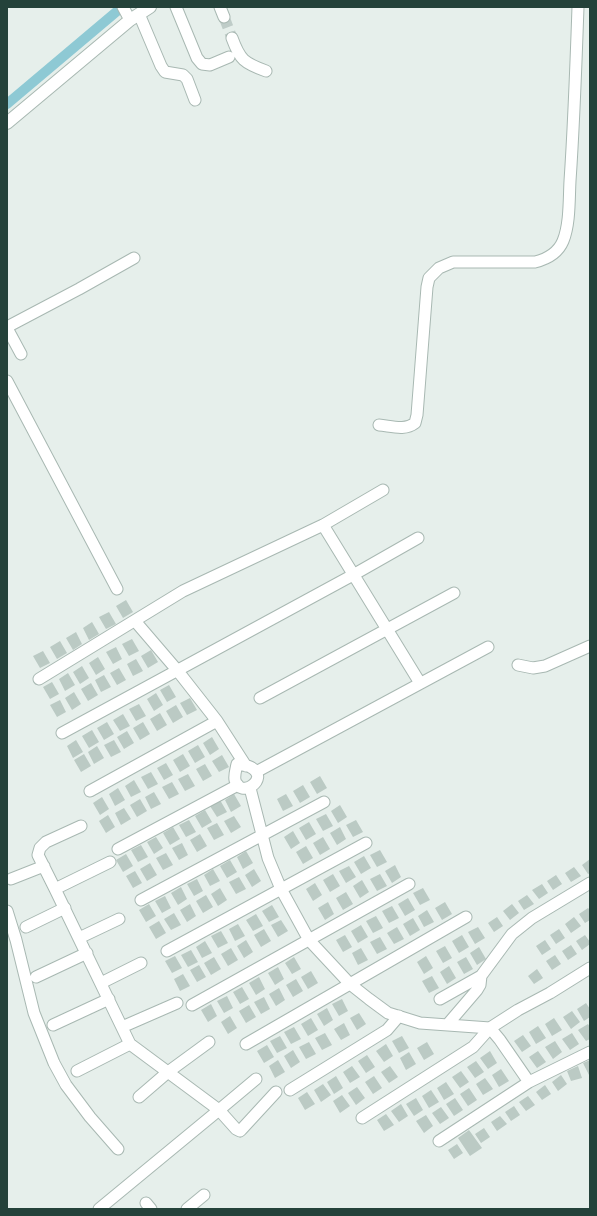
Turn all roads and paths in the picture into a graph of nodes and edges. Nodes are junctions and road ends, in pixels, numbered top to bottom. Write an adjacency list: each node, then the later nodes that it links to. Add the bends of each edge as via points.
1 (150, 7): 4 (street)
2 (176, 7): 6 (street, via 197,58 202,64 210,65)
3 (578, 7): 14 (street, via 567,228 563,242 556,252 535,262 453,262 439,268 429,278 427,287 415,423 404,428)
4 (130, 14): 8 (street, via 161,66 166,72 183,75); 9 (street)
5 (232, 38): 7 (street, via 237,52 244,61)
6 (229, 57)
7 (266, 71)
8 (195, 100)
9 (7, 122)
10 (134, 258): 11 (street)
11 (7, 327): 12 (street)
12 (21, 354)
13 (7, 381): 19 (street)
14 (379, 425)
15 (383, 490): 16 (street)
16 (323, 525): 18 (street); 21 (street, via 183,590)
17 (418, 538): 18 (street)
18 (353, 575): 22 (street); 26 (street)
19 (117, 589)
20 (454, 593): 22 (street)
21 (135, 621): 26 (street); 27 (street)
22 (387, 630): 28 (street); 29 (street)
23 (590, 646): 25 (street, via 545,666 533,668)
24 (488, 647): 28 (street)
25 (518, 665)
26 (177, 670): 30 (street); 31 (street)
27 (39, 679)
28 (420, 683): 33 (street)
29 (260, 698)
30 (217, 721): 32 (street); 36 (street)
31 (62, 733)
32 (246, 766): 33 (street, via 252,767); 34 (street, via 237,764 235,779)
33 (256, 772): 35 (street, via 258,778)
34 (238, 785): 35 (street); 41 (street)
35 (250, 788): 39 (street)
36 (90, 791)
37 (324, 802): 39 (street)
38 (81, 826): 43 (street, via 46,842 40,848 38,855)
39 (262, 836): 48 (street); 49 (street)
40 (366, 843): 48 (street)
41 (118, 849)
42 (110, 862): 47 (street)
43 (44, 866): 44 (street); 47 (street)
44 (11, 879)
45 (590, 883): 61 (street, via 532,918 512,934)
46 (409, 884): 56 (street)
47 (55, 889): 50 (street)
48 (281, 889): 56 (street); 57 (street)
49 (141, 900)
50 (65, 908): 54 (street); 55 (street)
51 (7, 911): 88 (street, via 34,1013 54,1063 66,1085 90,1117)
52 (466, 917): 64 (street)
53 (119, 919): 55 (street)
54 (26, 927)
55 (79, 938): 58 (street)
56 (309, 940): 64 (street); 68 (street)
57 (167, 951)
58 (87, 954): 62 (street); 63 (street)
59 (141, 963): 63 (street)
60 (590, 968): 73 (street)
61 (481, 976): 66 (street); 71 (street, via 478,990)
62 (36, 977)
63 (101, 983): 65 (street)
64 (350, 984): 69 (street, via 369,1000); 76 (street)
65 (109, 999): 70 (street); 72 (street)
66 (440, 999)
67 (177, 1002): 72 (street)
68 (192, 1005)
69 (399, 1016): 71 (street, via 420,1023); 82 (street, via 387,1030)
70 (53, 1025)
71 (447, 1025): 73 (street)
72 (122, 1027): 75 (street)
73 (490, 1028): 81 (street); 86 (street, via 472,1047)
74 (209, 1042): 79 (street)
75 (130, 1044): 78 (street); 79 (street)
76 (246, 1044)
77 (590, 1052): 81 (street)
78 (77, 1071)
79 (168, 1072): 84 (street); 85 (street)
80 (256, 1079): 85 (street)
81 (529, 1082): 87 (street)
82 (290, 1090)
83 (276, 1092): 85 (street, via 240,1131 236,1130)
84 (139, 1097)
85 (219, 1110): 90 (street)
86 (362, 1118)
87 (438, 1141)
88 (118, 1148)
89 (204, 1195): 91 (street)
90 (99, 1209)
91 (187, 1209)

